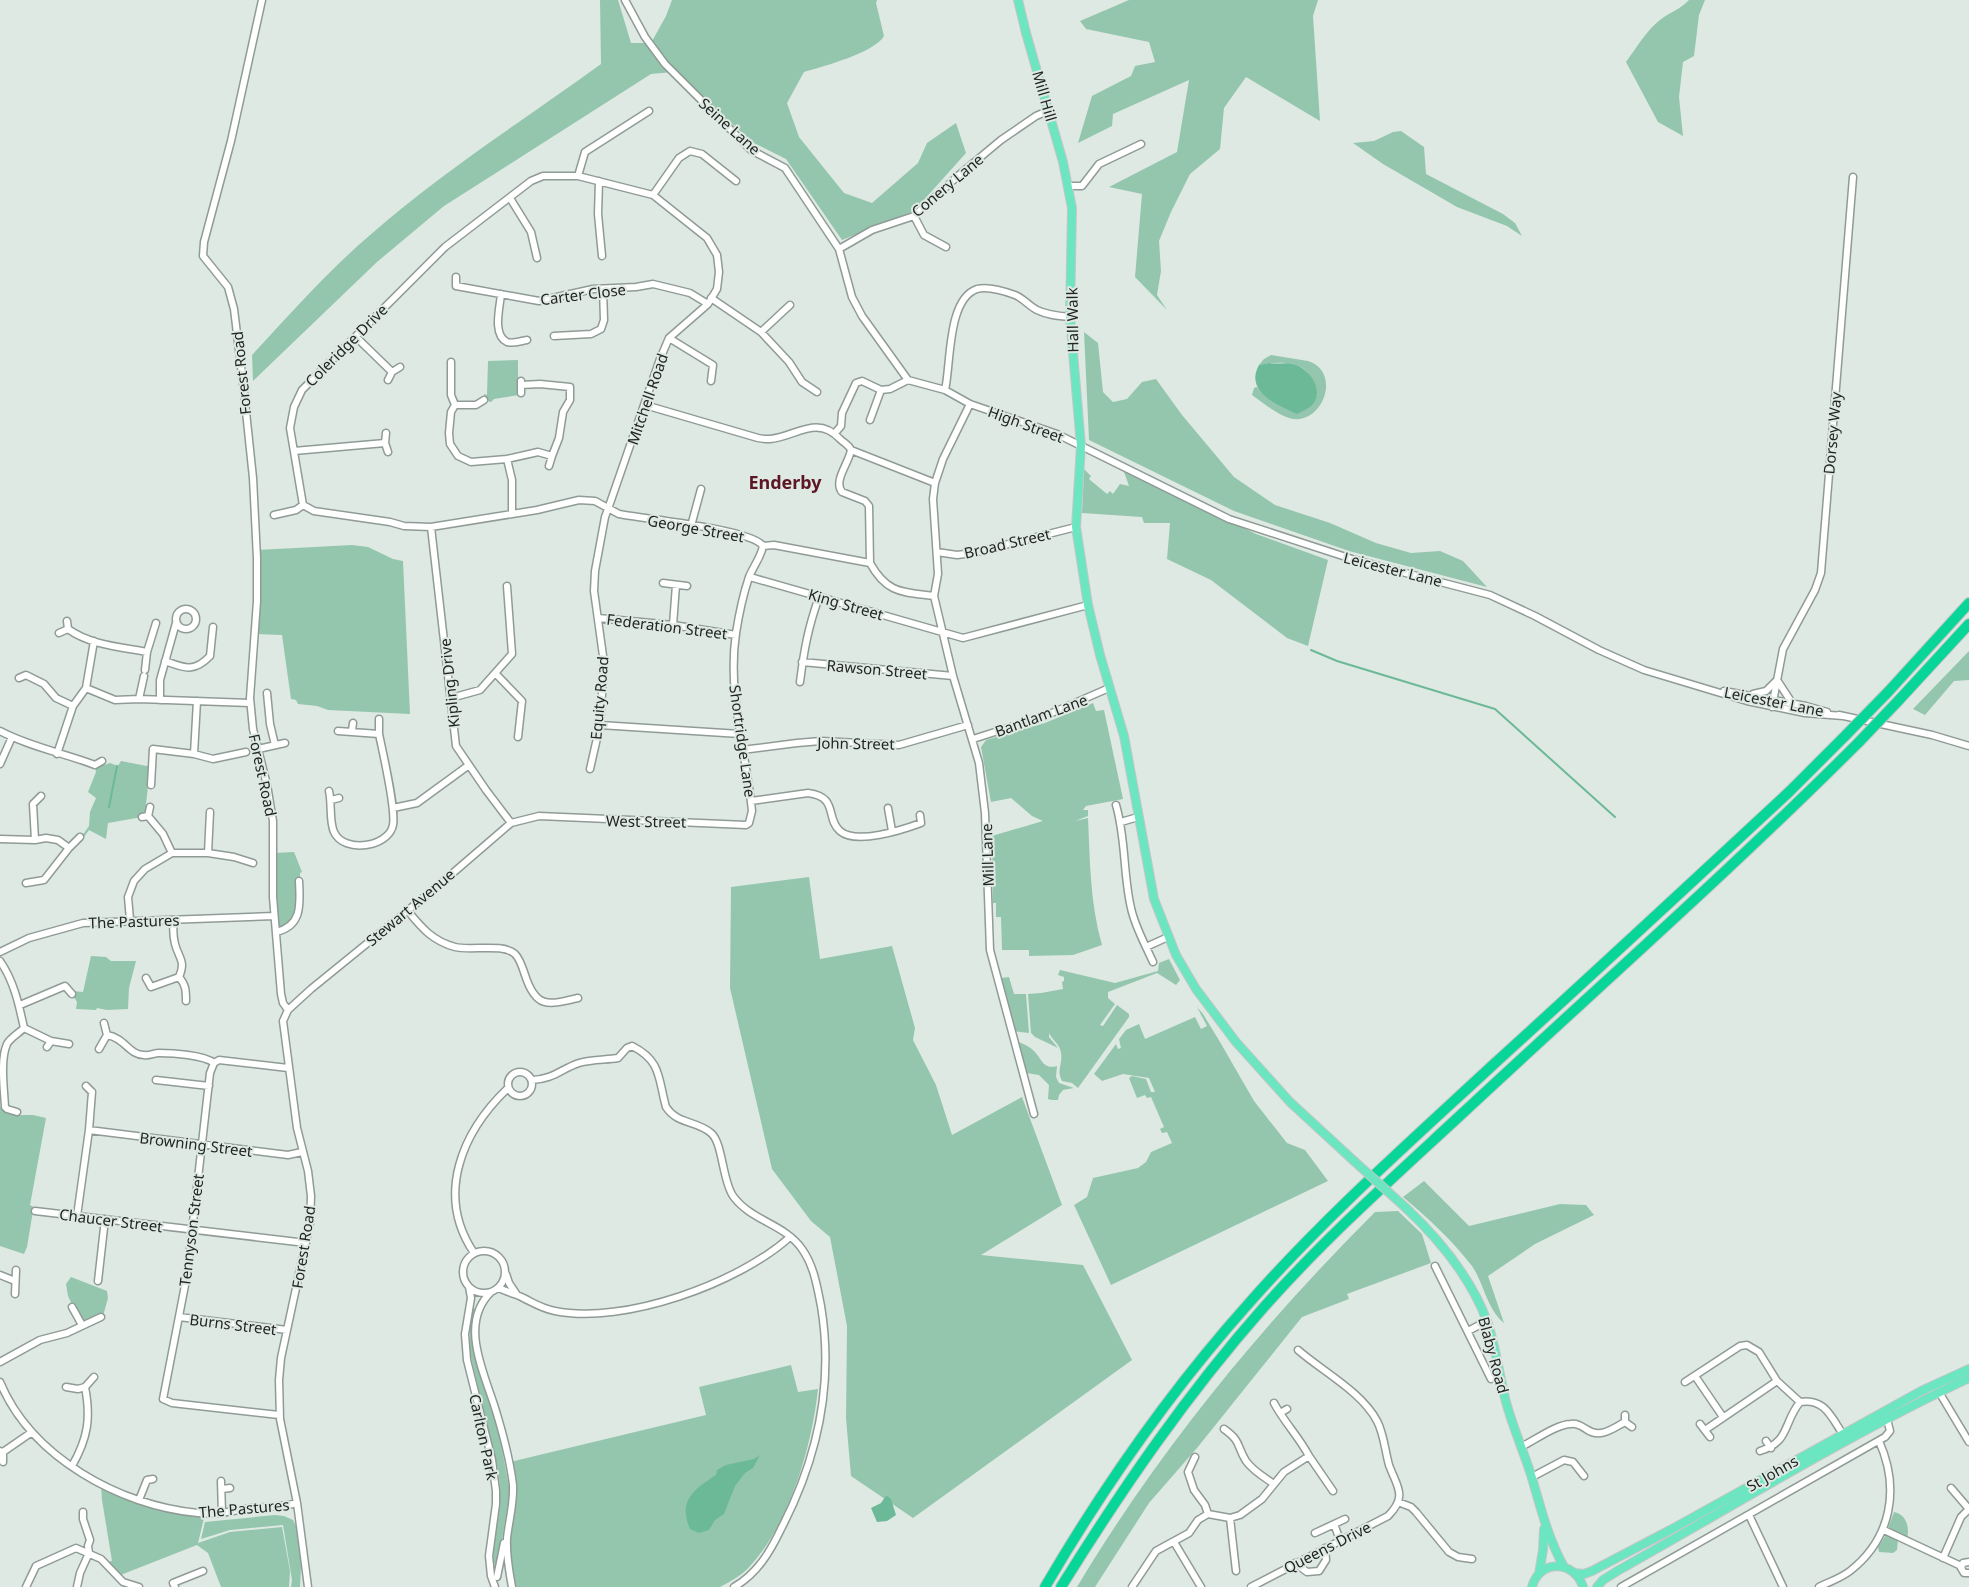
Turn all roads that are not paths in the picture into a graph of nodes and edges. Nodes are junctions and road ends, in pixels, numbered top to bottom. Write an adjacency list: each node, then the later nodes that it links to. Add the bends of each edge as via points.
1 (262, 0): 107 (street, Forest Road, via 231,141 204,242 204,256 228,287 234,309 253,478 257,601)
2 (625, 0): 16 (street, Seine Lane, via 662,61 751,150 785,168)
3 (1018, 0): 4 (main road, Mill Hill)
4 (1050, 110): 11 (main road, Mill Hill); 14 (street, Conery Lane, via 1001,140)
5 (649, 111): 7 (street, via 585,152)
6 (1141, 144): 11 (street, via 1099,164 1082,186)
7 (578, 176): 9 (street, Coleridge Drive); 13 (street, Coleridge Drive, via 543,176)
8 (1853, 177): 96 (street, Dorsey Way, via 1821,573 1785,643)
9 (599, 181): 12 (street, Coleridge Drive); 17 (street)
10 (736, 181): 12 (street, via 702,154 690,151 679,158)
11 (1069, 190): 24 (main road, Hall Walk, via 1073,242)
12 (653, 195): 22 (street, via 707,238 717,256 717,288)
13 (510, 198): 18 (street, via 531,232); 27 (street, Coleridge Drive, via 445,247)
14 (914, 216): 15 (street, via 924,235); 16 (street, Conery Lane, via 872,230)
15 (946, 247)
16 (839, 249): 34 (street, Seine Lane, via 852,297 862,316)
17 (599, 253)
18 (537, 258)
19 (456, 277): 21 (street, Carter Close, via 456,286)
20 (603, 289): 21 (street, Carter Close, via 539,301); 22 (street, Carter Close, via 653,284); 26 (street, via 602,329 591,334)
21 (501, 294): 29 (street, via 498,331 509,343)
22 (709, 301): 25 (street, Carter Close); 28 (street, Mitchell Road)
23 (790, 304): 25 (street)
24 (1070, 317): 37 (street, via 1048,315 1018,296 997,289 978,289 966,296 955,317); 50 (main road, Hall Walk)
25 (761, 332): 38 (street, Carter Close, via 790,362 802,382)
26 (554, 336)
27 (356, 337): 32 (street); 51 (street, Coleridge Drive, via 302,390 294,407 290,428)
28 (669, 338): 35 (street, via 716,362); 41 (street, Mitchell Road)
29 (527, 340)
30 (451, 362): 43 (street, via 451,395)
31 (400, 367): 32 (street)
32 (392, 372): 33 (street)
33 (388, 380)
34 (908, 380): 36 (street); 37 (street, High Street)
35 (711, 381)
36 (881, 390): 45 (street, via 858,381); 46 (street)
37 (945, 390): 42 (street, High Street)
38 (817, 392)
39 (521, 393): 54 (street, via 521,383 570,387 570,400 563,412)
40 (486, 399): 43 (street, via 476,405)
41 (645, 404): 48 (street, via 758,438 770,439 808,427); 60 (street, Mitchell Road)
42 (970, 404): 50 (street, High Street, via 1034,425); 57 (street)
43 (455, 405): 55 (street, via 450,412 449,433 450,444 458,456 471,462)
44 (833, 410): 45 (street)
45 (842, 413): 48 (street, via 841,426)
46 (870, 420)
47 (386, 433): 49 (street)
48 (836, 433): 53 (street, via 850,447)
49 (386, 443): 51 (street); 52 (street)
50 (1081, 446): 65 (main road, Hall Walk); 100 (street, Leicester Lane, via 1229,518 1352,559 1490,595 1644,670)
51 (294, 451): 59 (street, Coleridge Drive)
52 (388, 452)
53 (850, 453): 57 (street); 68 (street, via 838,486 842,492 868,503)
54 (552, 456): 55 (street, via 538,452); 56 (street)
55 (508, 459): 61 (street)
56 (549, 466)
57 (935, 483): 67 (street, via 932,499)
58 (701, 489): 63 (street)
59 (303, 505): 62 (street); 64 (street, via 314,512)
60 (608, 509): 61 (street, via 595,501 579,500); 63 (street, George Street, via 619,514); 78 (street, Equity Road, via 595,570 594,602)
61 (512, 514): 64 (street)
62 (274, 515)
63 (691, 526): 66 (street, George Street, via 751,537)
64 (431, 527): 103 (street, Kipling Drive)
65 (1076, 528): 67 (street, Broad Street, via 973,553); 77 (main road, Hall Walk)
66 (763, 546): 68 (street, George Street, via 774,545); 69 (street, Shortridge Lane)
67 (937, 552): 74 (street)
68 (870, 563): 74 (street, via 880,579 892,589)
69 (750, 577): 75 (street, King Street); 88 (street, Shortridge Lane)
70 (662, 583): 71 (street)
71 (676, 585): 73 (street); 83 (street)
72 (507, 586): 93 (street, via 512,654)
73 (687, 586)
74 (934, 596): 86 (street, Mill Lane)
75 (819, 597): 86 (street, King Street); 92 (street, via 808,628)
76 (1969, 603): 312 (highway, bridge, via 1888,692 1789,792 1376,1173 1284,1265 1214,1344 1159,1414)
77 (1088, 605): 86 (street, King Street, via 963,638); 99 (main road, Hall Walk)
78 (598, 618): 83 (street, Federation Street); 114 (street, Equity Road, via 604,663)
79 (68, 621): 85 (street)
80 (156, 623): 90 (street)
81 (176, 623): 91 (street)
82 (1969, 624): 313 (highway, bridge, via 1859,742 1303,1264 1229,1348 1166,1428)
83 (674, 625): 88 (street, Federation Street)
84 (213, 627): 91 (street, via 210,656 201,663 193,668 184,668)
85 (68, 629): 87 (street); 89 (street, via 75,635)
86 (942, 631): 94 (street, Mill Lane)
87 (59, 633)
88 (736, 635): 120 (street, Shortridge Lane, via 736,710)
89 (94, 641): 90 (street); 98 (street)
90 (147, 652): 104 (street)
91 (165, 661): 105 (street, via 160,680)
92 (802, 662): 94 (street, Rawson Street); 97 (street)
93 (496, 674): 103 (street, via 480,690); 122 (street, via 522,701)
94 (952, 676): 115 (street, Mill Lane)
95 (19, 678): 110 (street, via 26,675 44,684 56,698)
96 (1777, 680): 102 (street, via 1760,694); 108 (street); 109 (street, Dorsey Way)
97 (800, 682)
98 (86, 688): 104 (street, via 115,700); 110 (street)
99 (1109, 688): 123 (street, Bantlam Lane, via 1045,716); 149 (main road, Hall Walk, via 1124,736)
100 (1705, 688): 102 (street, Leicester Lane); 109 (street, Leicester Lane, via 1747,701)
101 (267, 693): 125 (street)
102 (1748, 694): 109 (street, Leicester Lane)
103 (452, 698): 134 (street, Kipling Drive, via 456,746)
104 (139, 699): 105 (street)
105 (160, 700): 106 (street)
106 (197, 701): 107 (street); 131 (street)
107 (250, 703): 127 (street, Forest Road)
108 (1792, 703): 109 (street, Leicester Lane); 111 (street, Leicester Lane)
109 (1773, 704): 111 (street, Leicester Lane, via 1806,713)
110 (73, 706): 130 (street)
111 (1843, 716): 126 (street, Leicester Lane)
112 (379, 719): 119 (street)
113 (353, 723): 118 (street)
114 (600, 725): 120 (street); 135 (street, Equity Road)
115 (968, 725): 123 (street, Mill Lane); 128 (street, John Street, via 899,745 821,741)
116 (0, 731): 121 (street)
117 (338, 731): 118 (street)
118 (352, 731): 119 (street)
119 (379, 734): 144 (street)
120 (740, 734): 128 (street, Shortridge Lane)
121 (12, 737): 130 (street); 133 (street)
122 (518, 738)
123 (973, 740): 197 (street, Mill Lane, via 986,813 990,950)
124 (285, 743): 125 (street)
125 (275, 745): 127 (street)
126 (1969, 746)
127 (258, 749): 164 (street, Forest Road, via 273,821)
128 (742, 750): 141 (street, Shortridge Lane)
129 (246, 752): 131 (street, via 213,759)
130 (57, 754): 132 (street, via 75,757 95,768)
131 (194, 754): 136 (street, via 153,749)
132 (102, 761)
133 (0, 764)
134 (468, 765): 144 (street, via 417,803); 151 (street, Kipling Drive)
135 (590, 769)
136 (151, 786)
137 (329, 791): 140 (street)
138 (41, 796): 156 (street, via 34,804)
139 (339, 798): 140 (street)
140 (331, 800): 144 (street, via 334,832 339,839 353,845 384,839 394,823)
141 (751, 800): 150 (street, Shortridge Lane); 153 (street, via 815,794 828,803 838,830 848,836 858,838)
142 (1116, 805): 152 (street)
143 (150, 807): 158 (street, via 145,816 163,834)
144 (393, 808)
145 (888, 808): 153 (street)
146 (210, 812): 159 (street)
147 (920, 815): 153 (street, via 921,823)
148 (539, 816): 150 (street, West Street, via 746,825); 151 (street, Stewart Avenue)
149 (1138, 817): 152 (street); 168 (main road, Blaby Road, via 1154,899)
150 (751, 821)
151 (511, 822): 163 (street, Stewart Avenue)
152 (1121, 822): 169 (street, via 1131,908)
153 (892, 831)
154 (80, 837): 157 (street)
155 (0, 839): 156 (street)
156 (35, 840): 157 (street, via 58,840)
157 (69, 848): 161 (street, via 44,880)
158 (172, 853): 159 (street); 165 (street, via 145,869 134,881 128,897)
159 (208, 853): 160 (street)
160 (253, 863)
161 (26, 883)
162 (296, 886): 167 (street, via 300,902 293,924 287,930)
163 (407, 910): 176 (street, via 424,931 455,947 503,948 515,954 530,992 542,1002 555,1004); 179 (street, Stewart Avenue)
164 (274, 916): 166 (street, The Pastures); 167 (street, Forest Road)
165 (130, 920): 166 (street, The Pastures); 170 (street, The Pastures, via 83,923 56,929)
166 (174, 920): 173 (street, via 175,944 183,962)
167 (276, 932): 179 (street, Forest Road, via 281,994)
168 (1168, 937): 169 (street); 222 (main road, Blaby Road, bridge, via 1196,989 1236,1042 1290,1102 1427,1228 1463,1272)
169 (1146, 947): 172 (street)
170 (0, 952)
171 (0, 961): 178 (street, via 8,972)
172 (1153, 962)
173 (179, 977): 174 (street, via 151,988); 177 (street, via 186,990)
174 (146, 978)
175 (72, 994): 178 (street, via 66,983)
176 (578, 998)
177 (186, 1001)
178 (20, 1005): 181 (street)
179 (288, 1010): 189 (street, Forest Road, via 283,1021)
180 (104, 1023): 182 (street)
181 (24, 1028): 183 (street); 186 (street)
182 (107, 1035): 187 (street); 188 (street, via 116,1036 143,1056 157,1053 208,1059)
183 (51, 1041): 184 (street); 185 (street)
184 (69, 1044)
185 (47, 1047)
186 (2, 1049): 195 (street)
187 (99, 1049)
188 (214, 1063): 189 (street, via 219,1060); 193 (street, Tennyson Street)
189 (288, 1068): 200 (street, Forest Road)
190 (154, 1080): 193 (street)
191 (532, 1080): 194 (street, via 532,1088 524,1096 516,1096); 194 (street, via 527,1074 516,1072 509,1076); 205 (street, via 542,1080 578,1064 618,1058 632,1046 642,1051 655,1064 666,1107 674,1118 706,1130 714,1138 729,1189 739,1203)
192 (86, 1086): 198 (street, via 95,1090)
193 (208, 1086): 199 (street, Tennyson Street)
194 (508, 1088): 207 (street, via 472,1131 459,1164 456,1205 466,1241)
195 (2, 1107): 196 (street)
196 (17, 1112)
197 (1034, 1114)
198 (89, 1130): 199 (street, Browning Street); 202 (street)
199 (202, 1145): 200 (street, Browning Street, via 288,1155); 204 (street, Tennyson Street)
200 (302, 1152): 206 (street, Forest Road, via 311,1196)
201 (35, 1210): 202 (street, Chaucer Street)
202 (77, 1216): 203 (street, Chaucer Street)
203 (105, 1219): 204 (street, Chaucer Street); 213 (street)
204 (192, 1230): 206 (street, Chaucer Street); 220 (street, Tennyson Street)
205 (790, 1237): 218 (street, via 775,1251 750,1265 695,1290 642,1308 615,1313 567,1312 539,1307); 311 (street, via 802,1248 813,1269 822,1317 825,1374 819,1426 811,1459 792,1509 753,1573)
206 (306, 1243): 224 (street, Forest Road)
207 (474, 1253): 210 (street, via 489,1251 496,1254 504,1263); 214 (street, via 463,1268)
208 (1435, 1266): 225 (street)
209 (16, 1270): 212 (street)
210 (506, 1274): 215 (street); 218 (street)
211 (0, 1276): 212 (street)
212 (15, 1281): 217 (street)
213 (98, 1281)
214 (469, 1287): 216 (street, via 479,1293); 309 (street, Carlton Park, via 465,1334 467,1360 492,1460 496,1491 489,1556)
215 (499, 1288): 216 (street); 218 (street)
216 (491, 1292): 284 (street, Carlton Park, via 479,1309 476,1342 510,1471 513,1499)
217 (15, 1294)
218 (518, 1296)
219 (72, 1307): 223 (street)
220 (179, 1317): 224 (street, Burns Street); 243 (street, Tennyson Street, via 163,1396 166,1401)
221 (101, 1318): 223 (street)
222 (1487, 1322): 225 (street); 256 (main road, Blaby Road, via 1506,1402)
223 (82, 1325): 227 (street, via 68,1333 40,1340)
224 (287, 1330): 243 (street, Forest Road, via 279,1380)
225 (1468, 1331): 232 (street)
226 (1298, 1350): 274 (street, via 1372,1412 1399,1488)
227 (0, 1362)
228 (1969, 1369): 251 (main road, St Johns)
229 (1695, 1376): 233 (street, via 1740,1346 1747,1345 1758,1352); 235 (street); 244 (street)
230 (94, 1378): 237 (street)
231 (1969, 1378): 238 (main road, St Johns)
232 (1491, 1379)
233 (1777, 1381): 239 (street); 244 (street)
234 (0, 1382): 250 (street, The Pastures)
235 (1685, 1382)
236 (66, 1387): 237 (street)
237 (85, 1387): 263 (street, via 89,1408 87,1432)
238 (1939, 1392): 245 (main road, St Johns); 255 (street)
239 (1800, 1402): 251 (street, via 1816,1402 1823,1407); 257 (street, via 1784,1435)
240 (1274, 1403): 242 (street)
241 (1287, 1409): 242 (street)
242 (1280, 1413): 260 (street)
243 (279, 1415): 275 (street, Forest Road)
244 (1724, 1417): 249 (street)
245 (1887, 1419): 254 (street, via 1890,1431); 318 (main road, St Johns, via 1619,1570)
246 (1700, 1424): 249 (street)
247 (1632, 1427): 256 (street, via 1625,1418 1608,1432 1599,1434 1575,1423 1564,1424)
248 (1224, 1429): 268 (street, via 1239,1442 1241,1458)
249 (1705, 1430): 252 (street)
250 (32, 1432): 258 (street); 263 (street, The Pastures)
251 (1842, 1433): 299 (main road, St Johns, via 1592,1571 1584,1574)
252 (1710, 1437)
253 (1766, 1441): 257 (street)
254 (1879, 1441): 279 (street); 285 (street, via 1886,1456 1891,1484)
255 (1969, 1442)
256 (1521, 1447): 265 (main road, Blaby Road)
257 (1771, 1448): 259 (street)
258 (1, 1451): 262 (street)
259 (1760, 1452)
260 (1309, 1456): 268 (street, via 1284,1472); 269 (street)
261 (1195, 1458): 278 (street, via 1188,1472)
262 (3, 1462)
263 (72, 1466): 273 (street, The Pastures, via 101,1484)
264 (1584, 1476): 265 (street, via 1569,1460)
265 (1532, 1477): 282 (main road, Blaby Road)
266 (147, 1478): 273 (street)
267 (221, 1481): 272 (street)
268 (1274, 1484): 280 (street, via 1262,1499 1240,1515)
269 (1334, 1486)
270 (230, 1488): 272 (street)
271 (1951, 1488): 291 (street, via 1969,1509 1961,1517)
272 (222, 1489): 277 (street)
273 (139, 1500): 277 (street, The Pastures, via 199,1514)
274 (1398, 1502): 287 (street, Queens Drive, via 1388,1516); 292 (street, via 1411,1507 1449,1552)
275 (297, 1503): 277 (street, The Pastures); 308 (street, Forest Road)
276 (82, 1512): 290 (street, via 90,1540)
277 (222, 1513)
278 (1208, 1514): 280 (street); 288 (street, via 1198,1520 1189,1533)
279 (1749, 1516): 319 (street); 320 (street)
280 (1230, 1518): 298 (street)
281 (1345, 1519): 283 (street)
282 (1544, 1522): 295 (main road, Blaby Road); 301 (main road, Blaby Road, via 1544,1550)
283 (1334, 1524): 286 (street); 287 (street)
284 (509, 1528): 302 (street); 310 (street, Carlton Park)
285 (1884, 1530): 291 (street); 321 (street, via 1859,1564)
286 (1315, 1533)
287 (1340, 1540): 289 (street, Queens Drive)
288 (1174, 1542): 314 (street, via 1156,1552); 315 (street)
289 (1325, 1548): 294 (street, Queens Drive); 294 (street, via 1326,1560 1319,1571 1307,1572)
290 (89, 1553): 304 (street, via 72,1548 44,1561 36,1566); 305 (street); 306 (street, via 104,1562 123,1582)
291 (1943, 1558): 296 (street)
292 (1472, 1559)
293 (1969, 1562): 296 (street)
294 (1295, 1563): 316 (street, Queens Drive)
295 (1564, 1566): 299 (main road); 301 (main road, via 1547,1568)
296 (1961, 1566): 300 (street, via 1964,1573)
297 (204, 1571): 307 (street, via 173,1583)
298 (1236, 1571)
299 (1575, 1572): 317 (main road)
300 (1969, 1573)
301 (1539, 1574): 303 (main road)
302 (497, 1577)
303 (1531, 1585)
304 (26, 1587)
305 (77, 1587)
306 (139, 1587)
307 (175, 1587)
308 (308, 1587)
309 (495, 1587)
310 (512, 1587)
311 (734, 1587)
312 (1045, 1587)
313 (1061, 1587)
314 (1132, 1587)
315 (1201, 1587)
316 (1251, 1587)
317 (1583, 1587)
318 (1597, 1587)
319 (1621, 1587)
320 (1783, 1587)
321 (1819, 1587)

